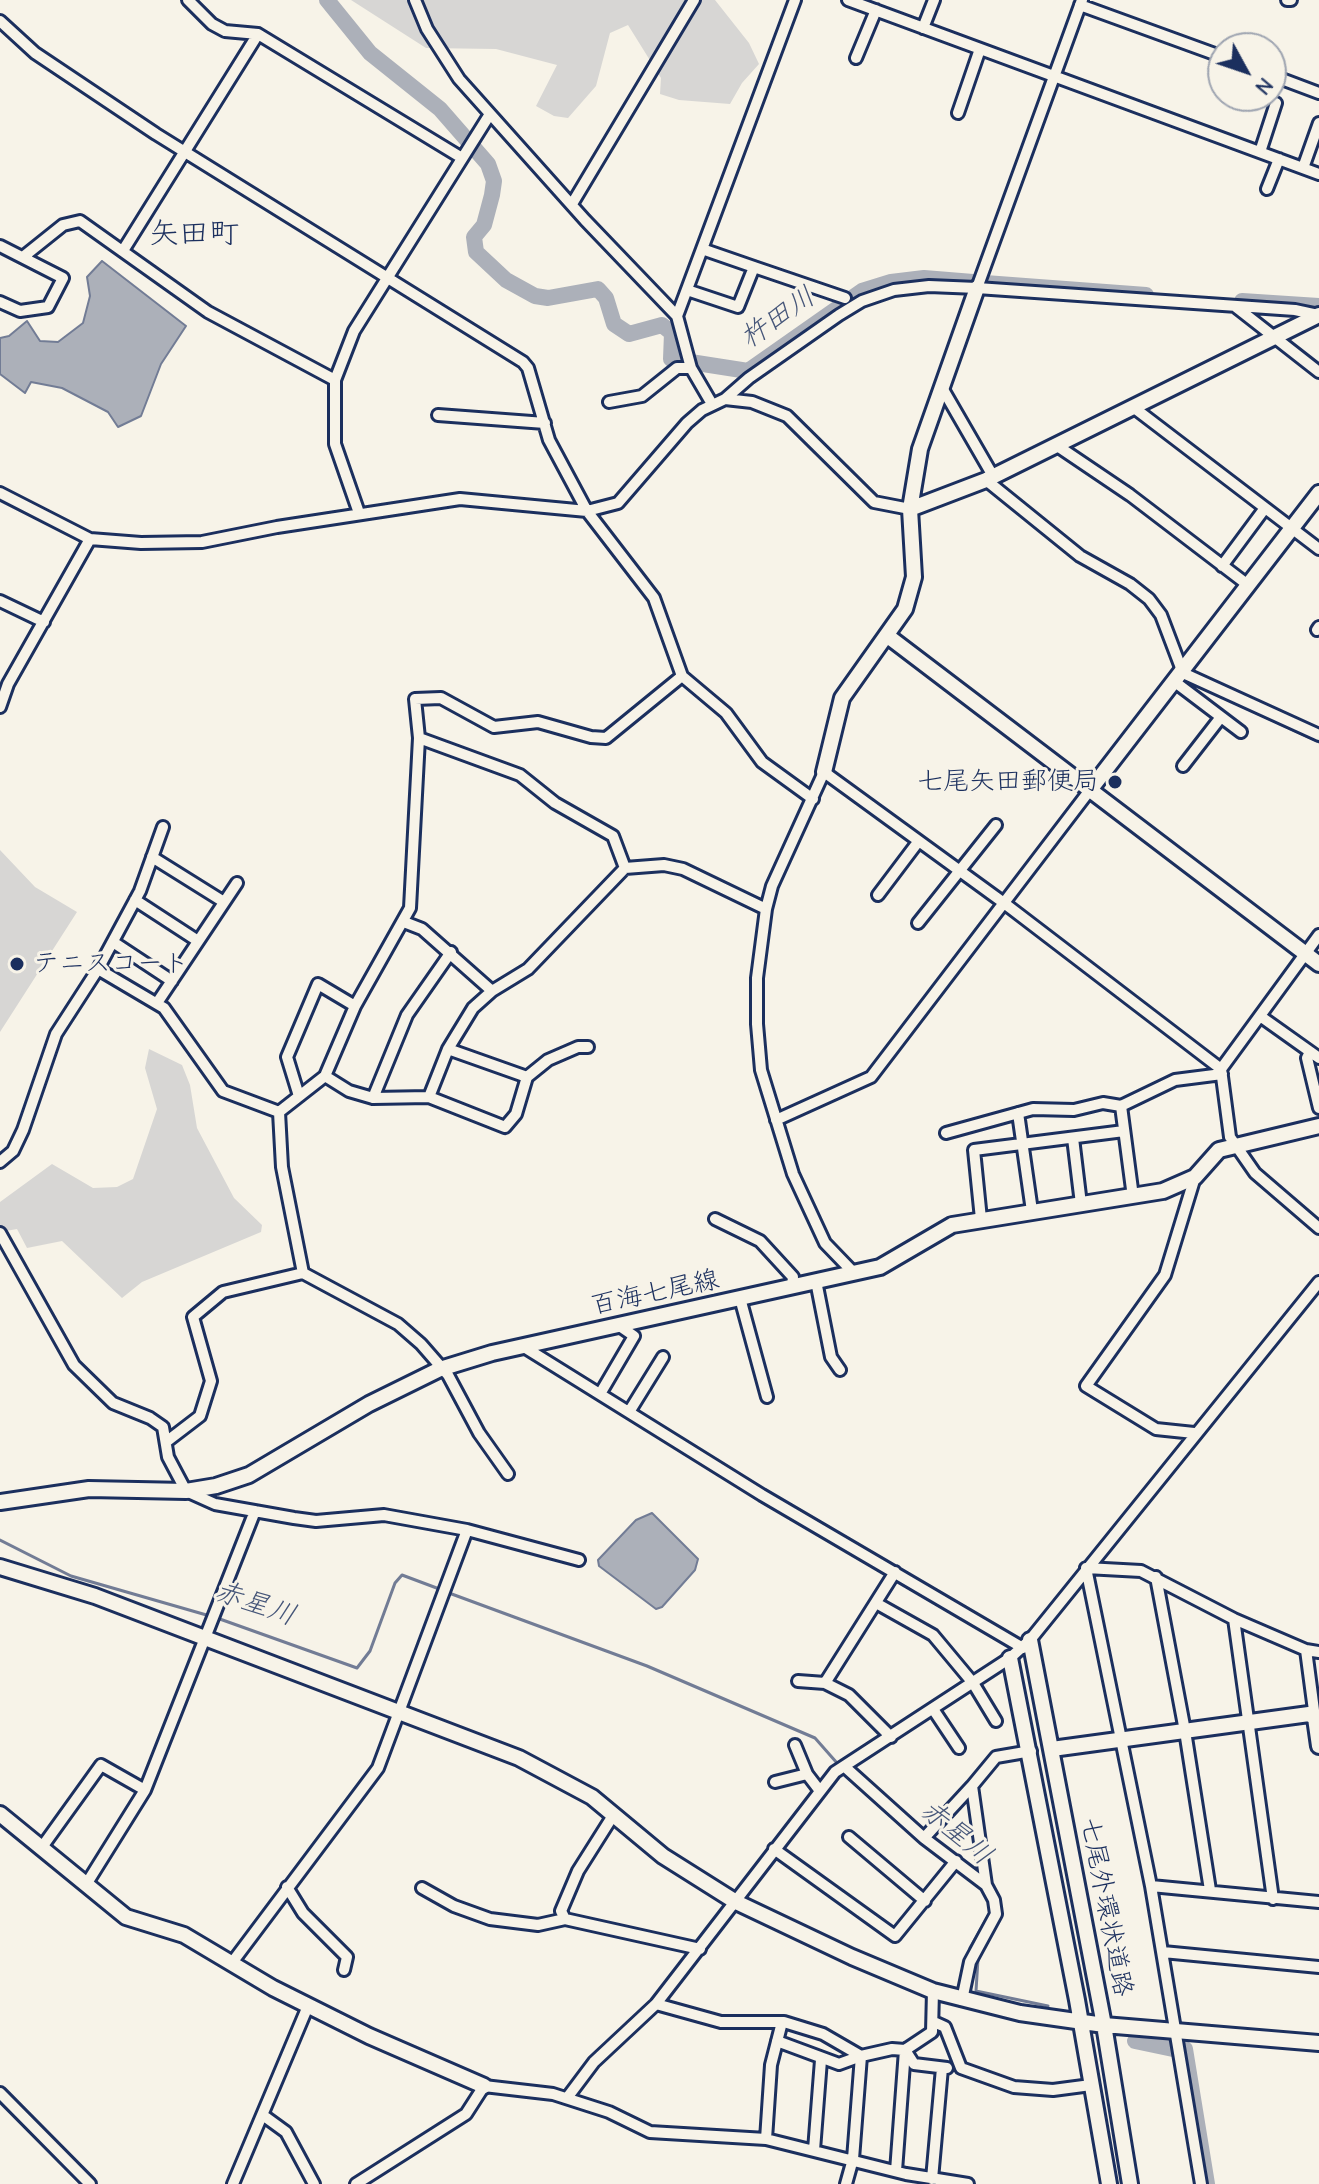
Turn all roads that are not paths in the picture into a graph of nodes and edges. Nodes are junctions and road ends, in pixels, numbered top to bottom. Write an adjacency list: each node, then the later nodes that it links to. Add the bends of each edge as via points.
1 (188, 0): 11 (street, via 225,31)
2 (415, 0): 20 (street, via 459,79)
3 (694, 0): 29 (street)
4 (795, 0): 32 (street)
5 (848, 0): 8 (street)
6 (934, 0): 10 (street)
7 (1081, 3): 13 (street); 15 (street)
8 (876, 10): 10 (street); 14 (street)
9 (0, 21): 23 (street, via 35,53)
10 (923, 28): 12 (street)
11 (258, 34): 22 (street); 23 (street)
12 (980, 49): 15 (street); 19 (street)
13 (1207, 51)
14 (856, 58)
15 (1055, 77): 24 (street); 36 (street)
16 (1287, 81): 17 (street)
17 (1319, 93)
18 (1273, 112): 24 (street)
19 (958, 113)
20 (490, 114): 22 (street); 29 (street)
21 (1319, 123): 26 (street)
22 (468, 149): 35 (street)
23 (185, 151): 31 (street); 35 (street)
24 (1260, 152): 25 (street)
25 (1279, 159): 26 (street); 28 (street)
26 (1303, 168): 27 (street)
27 (1319, 174)
28 (1267, 189)
29 (572, 204): 42 (street)
30 (0, 246): 33 (street)
31 (124, 249): 33 (street, via 80,221 63,225); 46 (street, via 208,312)
32 (702, 249): 34 (street); 37 (street)
33 (23, 257): 39 (street, via 63,278 48,307 20,311)
34 (754, 267): 37 (street, via 738,307); 38 (street)
35 (388, 276): 46 (street, via 354,331); 53 (street, via 523,362)
36 (977, 288): 40 (street); 47 (street); 48 (street, via 929,286 862,301)
37 (687, 290): 42 (street)
38 (845, 298)
39 (0, 302)
40 (1236, 307): 41 (street); 43 (street)
41 (1319, 315): 43 (street)
42 (677, 316): 44 (street)
43 (1270, 337): 45 (street); 51 (street)
44 (690, 364): 49 (street, via 642,396); 50 (street)
45 (1319, 372)
46 (335, 380): 61 (street, via 335,444)
47 (941, 386): 55 (street); 59 (street, via 920,449)
48 (725, 399): 50 (street); 59 (street, via 752,402 787,416 874,502)
49 (609, 402)
50 (712, 404): 60 (street, via 687,423 618,503)
51 (1133, 407): 54 (street); 58 (street)
52 (438, 415): 53 (street)
53 (545, 423): 60 (street)
54 (1056, 445): 55 (street); 65 (street)
55 (990, 478): 59 (street); 71 (street, via 1080,556 1149,599 1161,615)
56 (0, 493): 63 (street)
57 (1319, 493): 62 (street)
58 (1265, 508): 62 (street); 65 (street)
59 (910, 509): 69 (street, via 914,577)
60 (587, 511): 61 (street, via 460,499); 70 (street, via 654,598)
61 (359, 513): 63 (street, via 202,542)
62 (1292, 529): 64 (street); 66 (street)
63 (90, 539): 68 (street)
64 (1319, 549)
65 (1222, 566): 66 (street)
66 (1248, 585): 71 (street)
67 (0, 601): 68 (street)
68 (44, 622): 72 (street)
69 (889, 637): 78 (street, via 842,698); 79 (street)
70 (682, 676): 76 (street, via 606,738 538,722 494,727 441,698 415,699); 80 (street, via 726,713 762,762)
71 (1179, 678): 73 (street); 75 (street); 79 (street)
72 (0, 707)
73 (1221, 717): 74 (street); 77 (street)
74 (1241, 732)
75 (1319, 735)
76 (419, 738): 85 (street, via 520,775 555,803 613,836); 93 (street, via 410,908)
77 (1183, 766)
78 (824, 772): 80 (street); 83 (street)
79 (1090, 790): 91 (street); 99 (street)
80 (813, 799): 92 (street)
81 (996, 825): 86 (street)
82 (163, 827): 84 (street)
83 (918, 842): 86 (street); 88 (street)
84 (152, 857): 89 (street); 90 (street)
85 (625, 868): 92 (street, via 683,869); 103 (street, via 528,969)
86 (960, 872): 91 (street); 94 (street)
87 (237, 883): 90 (street)
88 (878, 895)
89 (135, 900): 96 (street); 97 (street)
90 (224, 902): 96 (street)
91 (1004, 903): 110 (street); 120 (street, via 871,1077)
92 (766, 909): 120 (street, via 757,1024 761,1070)
93 (404, 922): 98 (street); 105 (street)
94 (918, 923)
95 (1319, 935): 99 (street)
96 (198, 941): 102 (street)
97 (113, 942): 101 (street); 102 (street)
98 (451, 952): 103 (street); 115 (street, via 407,1015)
99 (1305, 954): 100 (street); 106 (street)
100 (1319, 964)
101 (98, 969): 104 (street); 127 (street, via 56,1034 23,1130 13,1151)
102 (172, 981): 104 (street)
103 (492, 991): 108 (street, via 473,1008)
104 (157, 1003): 118 (street, via 223,1091)
105 (355, 1006): 111 (street); 113 (street, via 318,984 287,1057)
106 (1260, 1016): 109 (street); 110 (street)
107 (588, 1047): 112 (street, via 548,1060)
108 (448, 1049): 112 (street); 114 (street)
109 (1314, 1055): 117 (street, via 1307,1058)
110 (1221, 1071): 116 (street, via 1175,1080); 126 (street, via 1230,1137)
111 (325, 1076): 113 (street); 115 (street)
112 (527, 1077): 114 (street, via 516,1114 505,1127)
113 (299, 1096): 118 (street)
114 (429, 1097): 115 (street)
115 (373, 1098)
116 (1121, 1106): 119 (street, via 1103,1103); 122 (street)
117 (1319, 1108)
118 (279, 1112): 137 (street, via 282,1167)
119 (1018, 1113): 123 (street); 125 (street)
120 (776, 1120): 136 (street, via 818,1231)
121 (1319, 1126): 126 (street, 百海七尾線)
122 (1124, 1131): 124 (street); 129 (street)
123 (946, 1133)
124 (1073, 1138): 125 (street); 130 (street)
125 (1022, 1144): 131 (street); 133 (street, via 974,1150)
126 (1236, 1144): 128 (street, 百海七尾線, via 1219,1150); 134 (street, via 1255,1173)
127 (0, 1162)
128 (1195, 1177): 129 (street, 百海七尾線); 150 (street, via 1165,1275 1086,1386 1156,1429)
129 (1133, 1197): 130 (street, 百海七尾線)
130 (1081, 1204): 131 (street, 百海七尾線)
131 (1032, 1211): 133 (street, 百海七尾線)
132 (715, 1219): 140 (street, via 760,1241 793,1277)
133 (981, 1219): 136 (street, 百海七尾線, via 942,1230 880,1267)
134 (1319, 1228)
135 (0, 1233): 151 (street, via 74,1365 113,1403 163,1427)
136 (852, 1271): 138 (street, 百海七尾線)
137 (303, 1273): 145 (street, via 398,1324); 151 (street, via 223,1292 193,1317 211,1381 200,1416)
138 (816, 1281): 140 (street, 百海七尾線); 146 (street, via 831,1357)
139 (1319, 1282): 150 (street)
140 (792, 1287): 141 (street, 百海七尾線)
141 (740, 1298): 142 (street, 百海七尾線); 148 (street)
142 (618, 1325): 143 (street, 百海七尾線); 147 (street, via 634,1336)
143 (524, 1347): 145 (street, 百海七尾線); 147 (street)
144 (663, 1357): 149 (street)
145 (440, 1369): 152 (street); 153 (street, 百海七尾線, via 249,1475)
146 (840, 1370)
147 (600, 1394): 149 (street)
148 (767, 1397)
149 (629, 1412): 160 (street)
150 (1194, 1433): 159 (street)
151 (166, 1442): 153 (street)
152 (508, 1474)
153 (186, 1491): 154 (street, 百海七尾線, via 89,1489); 155 (street, via 215,1504)
154 (0, 1502)
155 (255, 1511): 156 (street, via 316,1521 384,1515); 164 (street)
156 (467, 1530): 157 (street); 173 (street)
157 (579, 1560)
158 (0, 1567): 164 (street)
159 (1086, 1568): 161 (street, via 1141,1571); 165 (street); 179 (street)
160 (895, 1572): 162 (street); 165 (street)
161 (1156, 1577): 163 (street); 177 (street)
162 (876, 1603): 170 (street); 171 (street, via 933,1635)
163 (1234, 1619): 166 (street); 176 (street)
164 (206, 1638): 173 (street); 189 (street)
165 (1026, 1644): 168 (street); 183 (street, 七尾外環状道路)
166 (1306, 1650): 167 (street); 174 (street)
167 (1319, 1652)
168 (1010, 1658): 171 (street); 184 (street, 七尾外環状道路)
169 (798, 1681): 170 (street)
170 (825, 1683): 178 (street, via 849,1695)
171 (973, 1683): 172 (street); 175 (street)
172 (933, 1709): 178 (street); 182 (street)
173 (399, 1711): 192 (street, via 554,1775); 201 (street, via 378,1768)
174 (1315, 1718): 176 (street, via 1298,1714); 181 (street)
175 (996, 1721)
176 (1250, 1721): 177 (street); 204 (street)
177 (1185, 1731): 179 (street); 203 (street)
178 (891, 1737): 185 (street)
179 (1121, 1738): 183 (street); 200 (street)
180 (795, 1745): 186 (street)
181 (1319, 1746)
182 (959, 1748)
183 (1052, 1749): 221 (street, 七尾外環状道路)
184 (1031, 1751): 188 (street, via 996,1757); 220 (street, 七尾外環状道路)
185 (845, 1767): 190 (street); 194 (street)
186 (807, 1774): 187 (street); 190 (street)
187 (775, 1782)
188 (972, 1786): 194 (street); 199 (street)
189 (145, 1790): 195 (street, via 101,1765 95,1768); 198 (street)
190 (820, 1791): 196 (street)
191 (0, 1814): 195 (street)
192 (614, 1814): 206 (street, via 663,1856); 208 (street, via 578,1871 561,1911)
193 (849, 1837): 205 (street)
194 (924, 1838): 197 (street)
195 (42, 1847): 198 (street)
196 (774, 1849): 205 (street, via 895,1936); 206 (street)
197 (956, 1861): 199 (street); 205 (street)
198 (87, 1883): 211 (street, via 126,1917 184,1935)
199 (986, 1885): 215 (street, via 996,1914 970,1962)
200 (1151, 1886): 203 (street); 210 (street)
201 (287, 1887): 211 (street); 213 (street, via 303,1913 347,1957)
202 (422, 1888): 208 (street, via 490,1919 538,1925)
203 (1210, 1890): 204 (street)
204 (1273, 1899): 207 (street)
205 (925, 1901)
206 (736, 1902): 209 (street); 214 (street)
207 (1319, 1902)
208 (565, 1919): 209 (street)
209 (700, 1949): 216 (street)
210 (1163, 1952): 212 (street); 222 (street)
211 (231, 1964): 217 (street)
212 (1319, 1967)
213 (344, 1970)
214 (933, 1991): 215 (street); 219 (street)
215 (962, 2000): 220 (street)
216 (656, 2004): 218 (street, via 721,2022); 233 (street, via 594,2062)
217 (308, 2006): 231 (street); 234 (street)
218 (782, 2022): 223 (street); 226 (street, via 823,2034)
219 (934, 2022): 225 (street, via 932,2032); 229 (street, via 945,2027)
220 (1082, 2022): 221 (street); 230 (street, 七尾外環状道路)
221 (1104, 2025): 222 (street); 249 (street, 七尾外環状道路)
222 (1177, 2030): 224 (street); 250 (street)
223 (777, 2041): 227 (street); 235 (street)
224 (1319, 2043)
225 (905, 2050): 226 (street); 228 (street, via 914,2064); 239 (street)
226 (861, 2056): 227 (street, via 839,2064); 237 (street)
227 (821, 2060): 236 (street)
228 (942, 2068): 229 (street); 240 (street)
229 (961, 2068): 230 (street, via 1014,2087 1053,2090)
230 (1091, 2085): 248 (street, 七尾外環状道路)
231 (484, 2086): 233 (street); 238 (street, via 466,2114)
232 (0, 2093): 241 (street)
233 (567, 2098): 235 (street, via 650,2132)
234 (264, 2116): 242 (street); 243 (street, via 286,2132)
235 (766, 2139): 236 (street)
236 (814, 2150): 237 (street)
237 (853, 2159): 239 (street); 246 (street)
238 (372, 2171): 244 (street); 245 (street)
239 (896, 2171): 240 (street)
240 (932, 2179): 247 (street)
241 (90, 2184)
242 (233, 2184)
243 (314, 2184)
244 (356, 2184)
245 (375, 2184)
246 (846, 2184)
247 (968, 2184)
248 (1109, 2184)
249 (1130, 2184)
250 (1201, 2184)

